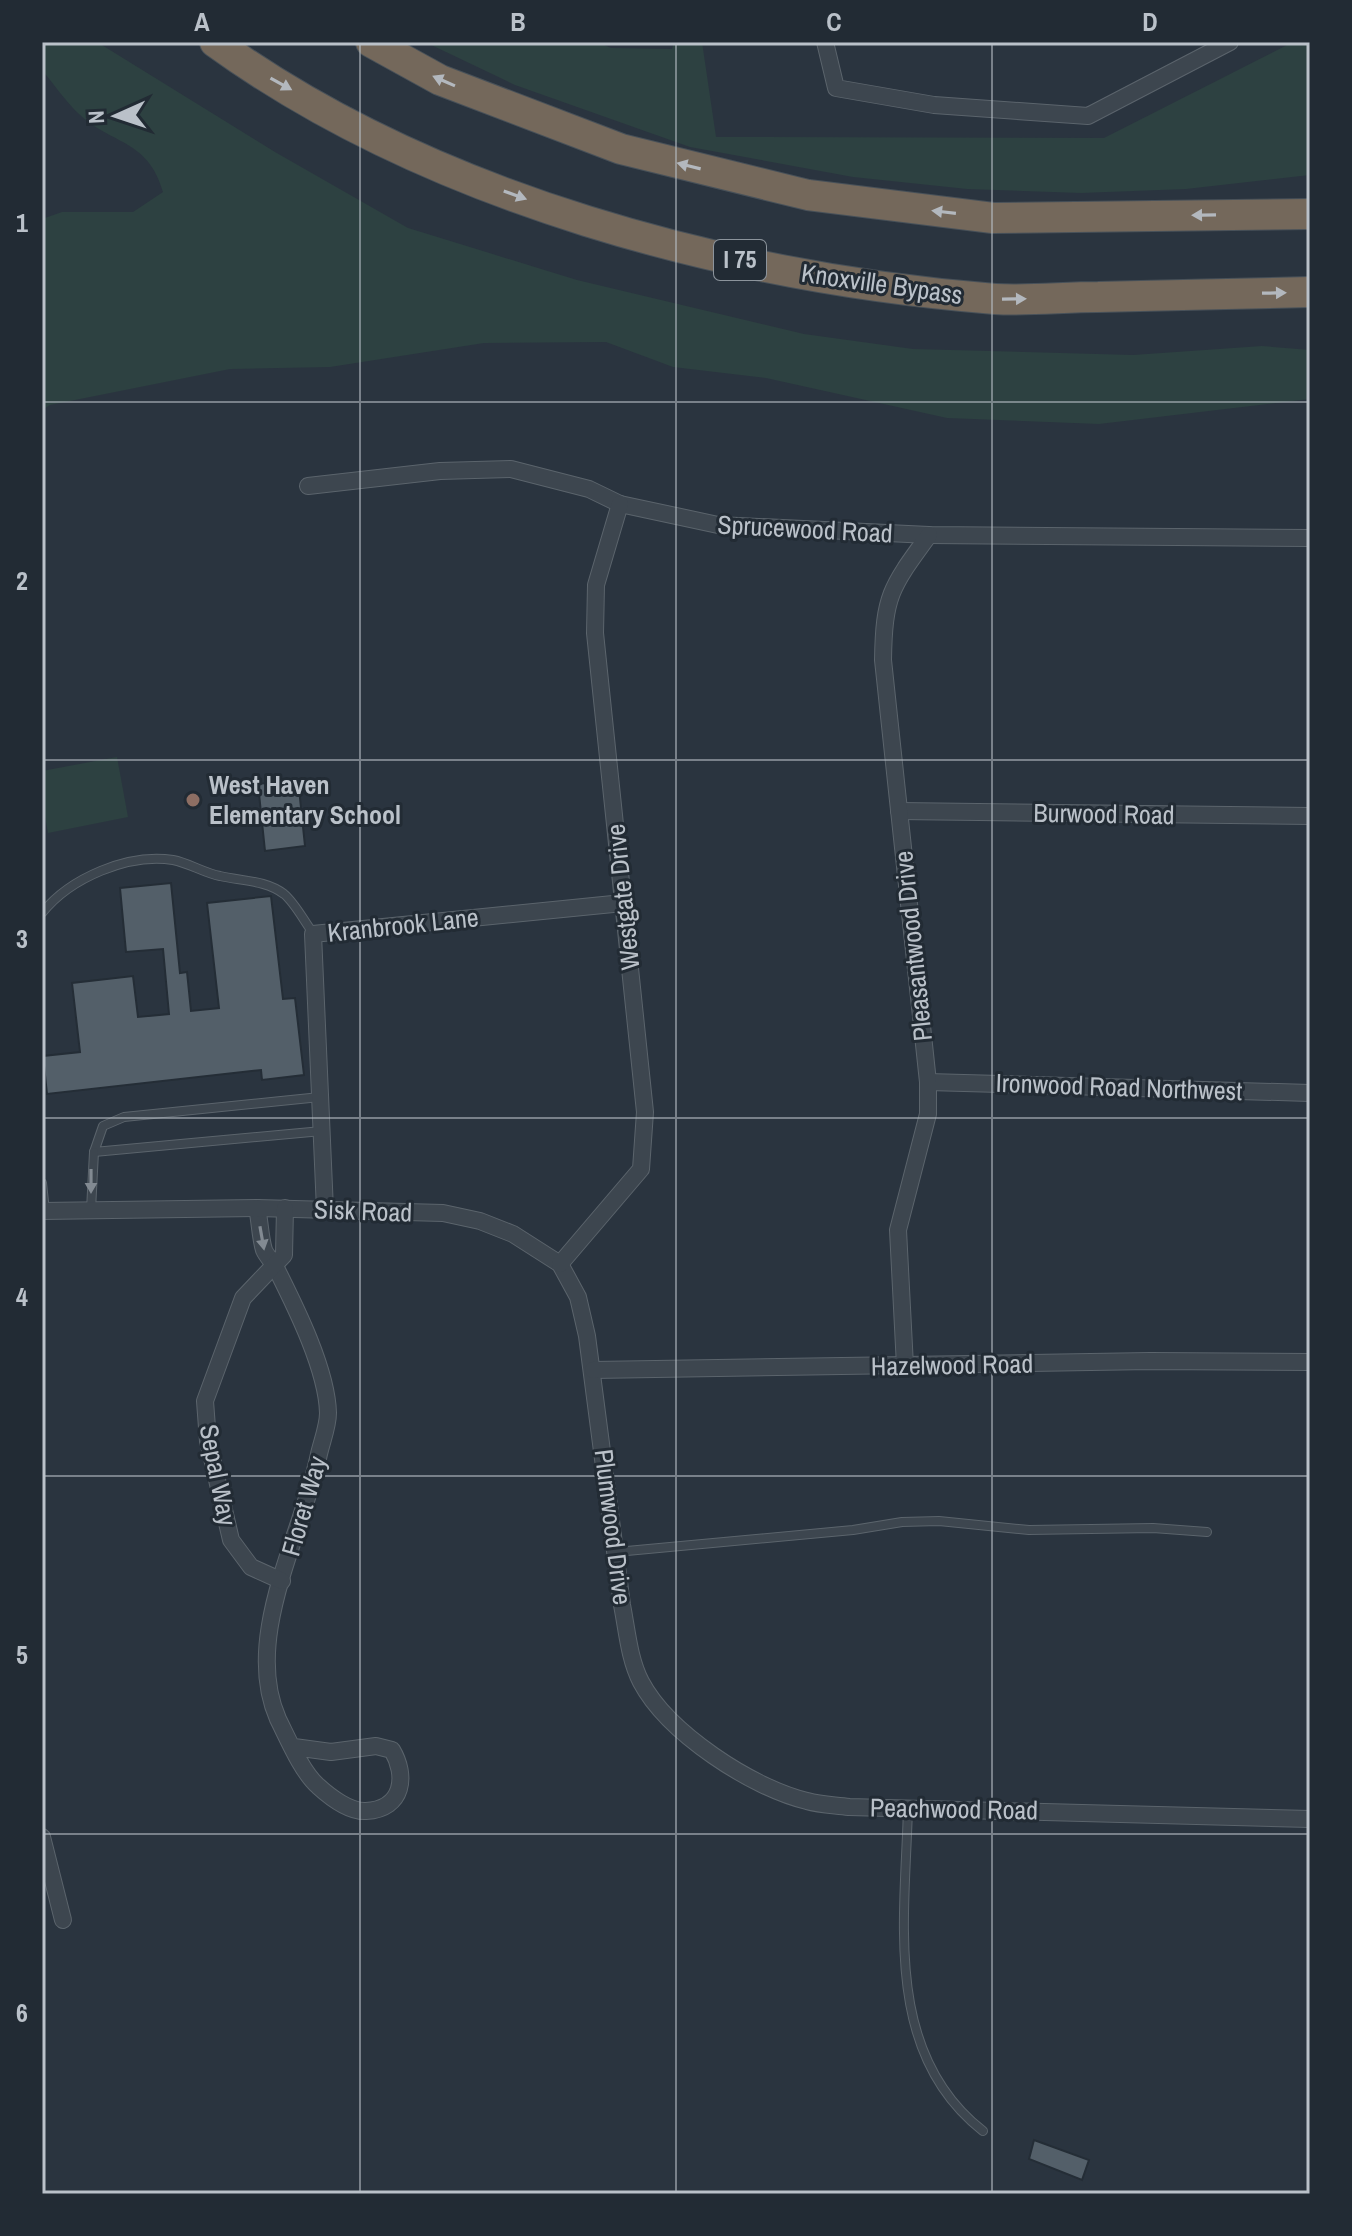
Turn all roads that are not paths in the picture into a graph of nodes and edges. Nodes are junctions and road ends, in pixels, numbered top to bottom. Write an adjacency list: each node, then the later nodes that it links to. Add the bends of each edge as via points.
1 (215, 42): 7 (highway, Knoxville Bypass / I 75, one-way to 7, via 250,67 426,163 612,230 786,271 997,299)
2 (371, 42): 6 (highway, one-way to 2, via 993,218 808,195 621,149 440,80)
3 (825, 42): 5 (street, via 836,88 934,105 1088,116)
4 (1230, 42): 5 (street)
5 (1203, 48)
6 (1310, 214)
7 (1310, 292)
8 (308, 486): 9 (street, Sprucewood Road, via 511,469 589,489)
9 (620, 504): 10 (street, Sprucewood Road, via 718,525); 14 (street, Westgate Drive, via 596,585 595,633)
10 (929, 535): 11 (street, Sprucewood Road); 12 (street, Pleasantwood Drive, via 896,580 884,613 883,660)
11 (1310, 538)
12 (899, 811): 13 (street, Burwood Road); 17 (street, Pleasantwood Drive)
13 (1310, 816)
14 (623, 903): 16 (street, Kranbrook Lane); 28 (street, Westgate Drive, via 645,1112 641,1169)
15 (42, 913): 16 (lane, via 64,893 117,866 142,859 175,860 217,876 270,885 286,896)
16 (313, 934): 19 (street, Kranbrook Lane)
17 (928, 1082): 18 (street, Ironwood Road Northwest); 31 (street, Pleasantwood Drive, via 928,1114 898,1230)
18 (1310, 1093)
19 (320, 1097): 20 (street, Kranbrook Lane); 21 (lane, via 124,1117 103,1126)
20 (322, 1131): 21 (lane); 26 (street, Kranbrook Lane)
21 (94, 1152): 25 (lane, one-way to 25)
22 (42, 1183): 27 (lane)
23 (257, 1208): 24 (street, Sisk Road); 25 (street, Sisk Road); 29 (street, Floret Way, one-way to 29, via 264,1252)
24 (285, 1208): 26 (street, Sisk Road); 29 (street, via 284,1255)
25 (91, 1210): 27 (street, Sisk Road)
26 (325, 1210): 28 (street, Sisk Road, via 443,1213 480,1221 513,1234)
27 (43, 1211)
28 (560, 1264): 32 (street, Sisk Road, via 578,1297)
29 (275, 1266): 35 (street, Floret Way, via 323,1381 328,1414); 35 (street, Sepal Way, via 243,1298 205,1401 208,1441 231,1540 251,1567)
30 (1310, 1362): 31 (street, Hazelwood Road)
31 (905, 1366): 32 (street, Hazelwood Road)
32 (593, 1370): 34 (street, Plumwood Drive)
33 (1207, 1532): 34 (lane, via 902,1522)
34 (616, 1552): 36 (street, Plumwood Drive, via 629,1644)
35 (282, 1581): 37 (street, Floret Way, via 265,1644 268,1690)
36 (641, 1682): 38 (street, Peachwood Road, via 689,1737 762,1784 806,1801)
37 (294, 1747): 37 (street, Floret Way, via 316,1785 346,1806 381,1808 396,1797 402,1783 401,1765 392,1750)
38 (908, 1808): 39 (street, Peachwood Road); 42 (lane, via 906,1998 926,2057 956,2110)
39 (1310, 1819)
40 (42, 1837): 41 (street)
41 (63, 1920)
42 (983, 2131)

